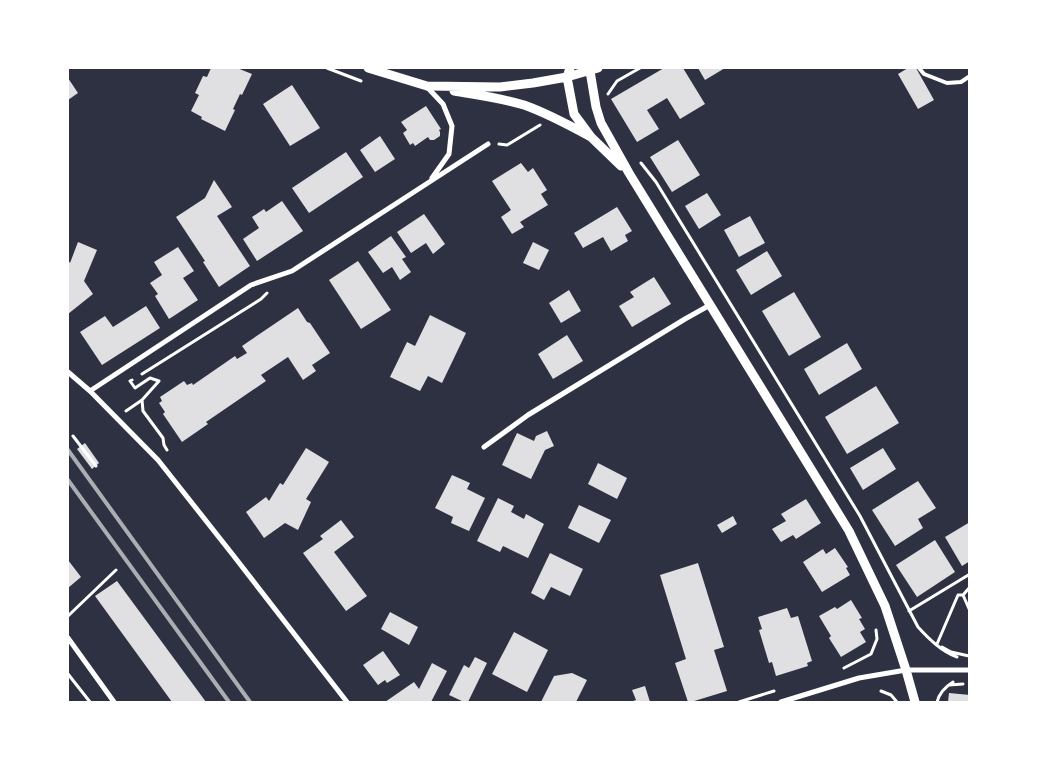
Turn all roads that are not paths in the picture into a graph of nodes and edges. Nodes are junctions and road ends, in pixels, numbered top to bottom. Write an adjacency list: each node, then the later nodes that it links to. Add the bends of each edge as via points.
1 (368, 68): 7 (street)
2 (570, 68): 6 (street)
3 (919, 68): 5 (lane, via 924,74 947,83 960,82)
4 (592, 69): 6 (street); 10 (street, via 596,107)
5 (970, 76)
6 (567, 77): 7 (street, via 500,87); 8 (street, via 574,114)
7 (427, 86): 8 (street, via 524,105); 11 (street, via 443,104 452,126 449,154)
8 (591, 137): 10 (street)
9 (488, 144): 11 (street)
10 (629, 173): 12 (street)
11 (430, 181): 14 (street, via 292,271 251,285)
12 (710, 305): 15 (street, via 528,415); 17 (street, via 849,531 885,606)
13 (68, 372): 14 (street)
14 (90, 392): 20 (street, via 158,460)
15 (484, 447)
16 (68, 638): 19 (street)
17 (906, 670): 18 (street); 21 (street, via 859,678); 22 (street)
18 (970, 670)
19 (114, 702)
20 (347, 702)
21 (781, 702)
22 (915, 702)

